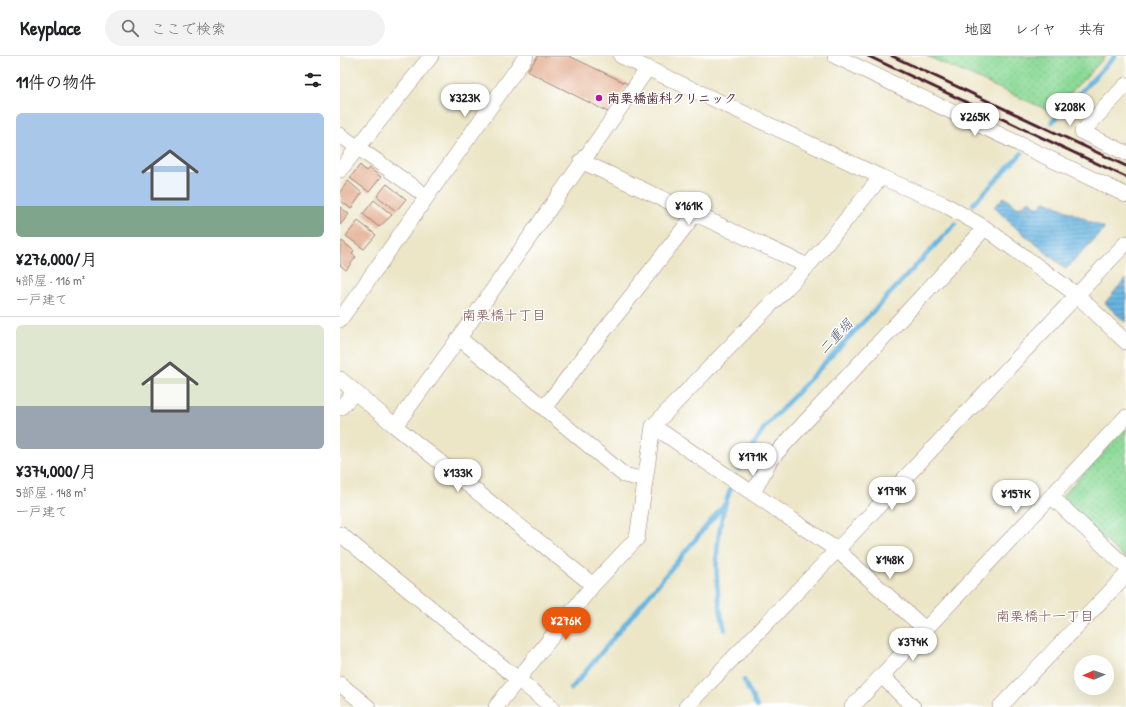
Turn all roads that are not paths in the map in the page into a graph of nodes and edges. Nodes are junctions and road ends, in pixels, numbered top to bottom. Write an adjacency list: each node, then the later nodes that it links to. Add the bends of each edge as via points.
1 (431, 56): 8 (street)
2 (526, 56): 14 (street)
3 (621, 56): 5 (street)
4 (835, 56): 13 (street)
5 (648, 68): 10 (street); 12 (street)
6 (1126, 85): 9 (street, via 1082,132)
7 (340, 135): 8 (street)
8 (356, 147): 11 (street); 14 (street)
9 (1126, 153)
10 (581, 161): 15 (street); 21 (street)
11 (340, 170)
12 (881, 177): 16 (street, via 944,204); 18 (street)
13 (1126, 194)
14 (426, 196): 20 (street)
15 (695, 214): 18 (street); 26 (street)
16 (986, 228): 19 (street); 31 (street, via 770,460)
17 (1126, 243): 19 (street)
18 (808, 266): 29 (street)
19 (1077, 295): 22 (street); 34 (street)
20 (340, 320)
21 (459, 338): 26 (street); 28 (street)
22 (1126, 342)
23 (340, 379): 24 (street)
24 (355, 392): 25 (street); 28 (street)
25 (340, 408)
26 (544, 408): 30 (street, via 624,475)
27 (1126, 417): 32 (street)
28 (395, 426): 37 (street)
29 (653, 426): 30 (street); 31 (street)
30 (645, 480): 37 (street, via 637,538)
31 (753, 493): 34 (street)
32 (1052, 497): 35 (street); 38 (street)
33 (340, 534): 40 (street)
34 (837, 550): 38 (street); 45 (street)
35 (1126, 567)
36 (1126, 575): 48 (street)
37 (593, 585): 40 (street)
38 (925, 629): 39 (street)
39 (882, 676): 46 (street); 47 (street)
40 (518, 679): 43 (street); 44 (street)
41 (340, 684): 42 (street)
42 (368, 707)
43 (496, 707)
44 (552, 707)
45 (686, 707)
46 (852, 707)
47 (913, 707)
48 (1000, 707)

